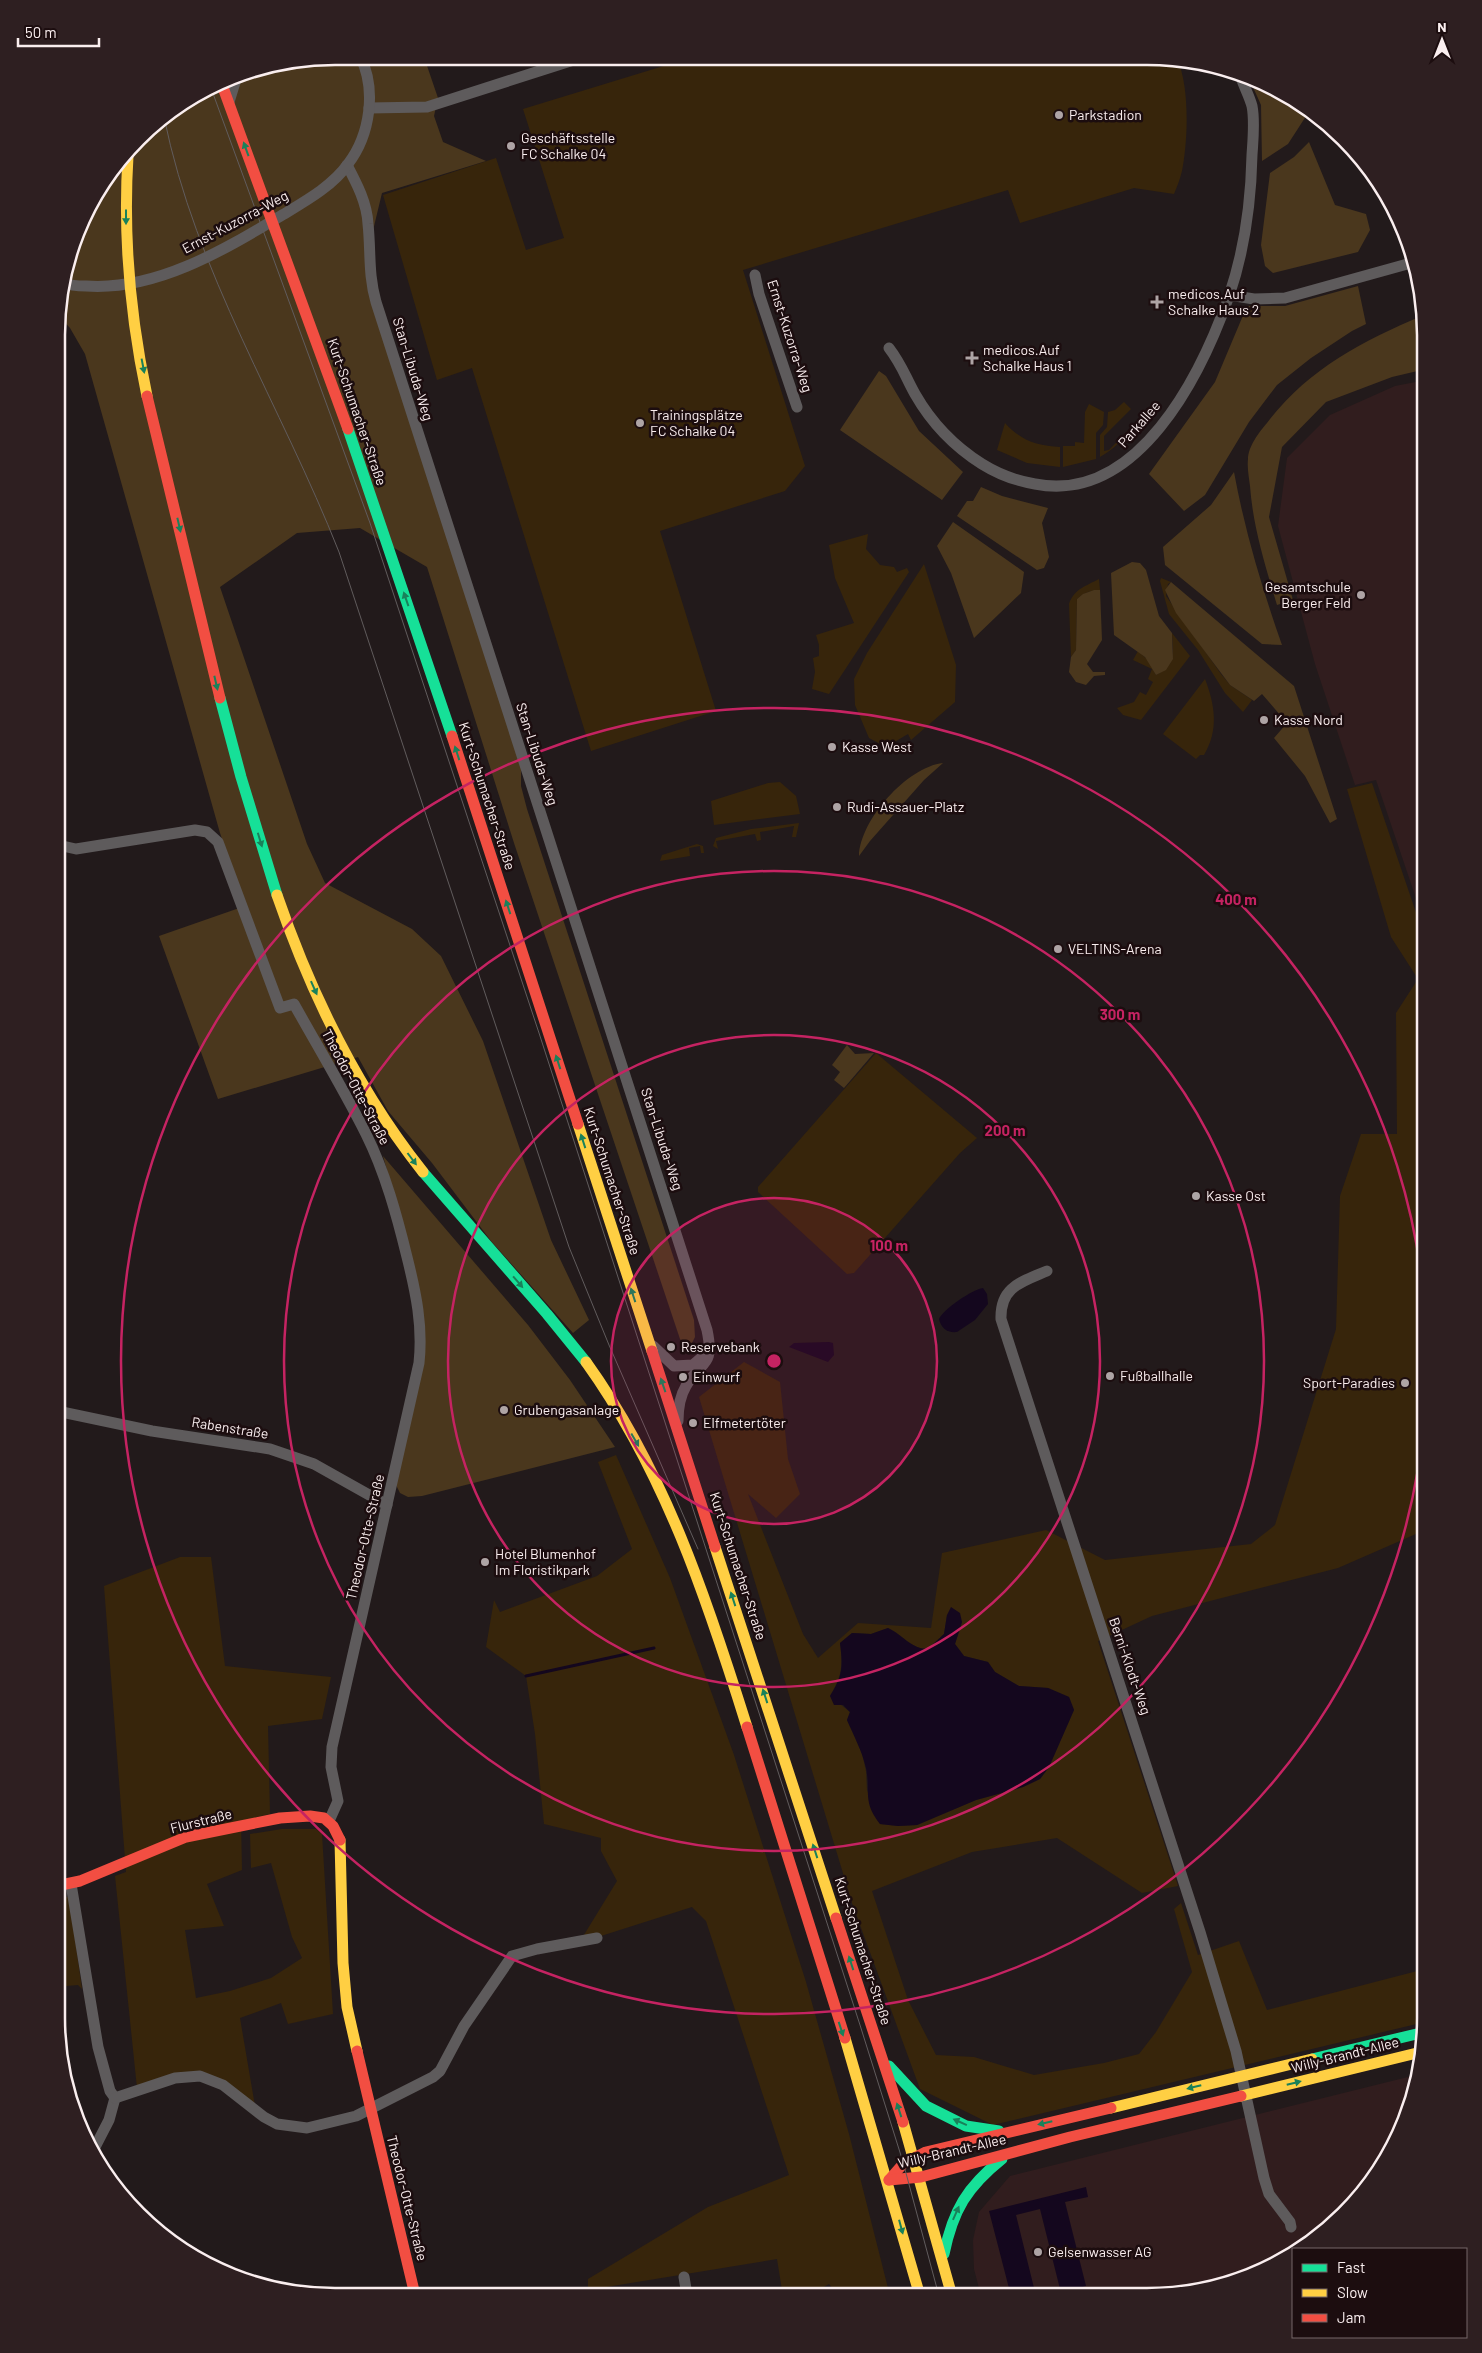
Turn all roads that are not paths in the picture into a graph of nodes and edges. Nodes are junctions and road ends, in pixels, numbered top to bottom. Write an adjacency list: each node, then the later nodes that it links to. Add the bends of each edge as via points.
1 (363, 65): 7 (street, Ernst-Kuzorra-Weg, via 368,82)
2 (558, 65): 7 (street, via 427,107)
3 (1243, 83): 15 (street, Parkallee, via 1252,106 1252,170 1247,214)
4 (234, 85): 6 (street)
5 (224, 90): 6 (main road, Kurt-Schumacher-Straße)
6 (229, 104): 20 (main road, Kurt-Schumacher-Straße, one-way to 6, via 443,709 353,443)
7 (369, 108): 9 (street, Ernst-Kuzorra-Weg, via 363,135)
8 (127, 163): 11 (main road)
9 (347, 165): 14 (street, Ernst-Kuzorra-Weg, via 327,185 300,204 251,234 195,262 126,285 98,287); 21 (street, Stan-Libuda-Weg, via 366,208 371,283 376,302 708,1330)
10 (123, 168): 11 (street)
11 (126, 177): 41 (main road, one-way to 41, via 126,256 153,417 233,752 273,884 334,1034 375,1106 431,1183 562,1333 604,1388 637,1442 691,1561)
12 (1408, 264): 15 (street, via 1285,298 1254,299)
13 (755, 275): 17 (street, Ernst-Kuzorra-Weg)
14 (70, 284)
15 (1229, 295): 16 (street, Parkallee, via 1195,374 1153,435 1139,452 1110,472 1074,485 1028,483 983,465 936,423)
16 (889, 348)
17 (797, 407)
18 (65, 847): 24 (street, Theodor-Otte-Straße, via 76,849 195,830 207,832 218,842 280,1008 294,1004 366,1134 389,1195 418,1302 420,1324 419,1363)
19 (1047, 1271): 32 (street, Berni-Klodt-Weg, via 1010,1290 1004,1298 1002,1319 1208,1960)
20 (648, 1342): 21 (street, via 674,1366 693,1365); 23 (main road, Kurt-Schumacher-Straße, one-way to 20)
21 (710, 1350): 23 (street, via 709,1360 682,1393)
22 (65, 1413): 24 (street, Rabenstraße, via 152,1432 270,1449 314,1464)
23 (677, 1428): 31 (main road, Kurt-Schumacher-Straße, one-way to 23)
24 (387, 1505): 25 (street, Theodor-Otte-Straße, via 332,1747 331,1768 338,1800)
25 (329, 1821): 26 (main road, Flurstraße, via 299,1816 186,1837); 35 (main road, Theodor-Otte-Straße, via 340,1840 347,2007)
26 (71, 1884): 27 (main road, Flurstraße); 34 (street, via 98,2047 110,2091)
27 (65, 1885)
28 (597, 1938): 35 (street, via 537,1948 512,1956 464,2026 440,2071)
29 (1416, 2034): 32 (main road, Willy-Brandt-Allee)
30 (1415, 2053): 33 (main road, Willy-Brandt-Allee, one-way to 30)
31 (882, 2059): 36 (main road, one-way to 31, via 966,2126 926,2106); 39 (main road, Kurt-Schumacher-Straße, one-way to 31)
32 (1241, 2076): 33 (street, Berni-Klodt-Weg); 36 (main road, Willy-Brandt-Allee, one-way to 36)
33 (1246, 2095): 38 (main road, Willy-Brandt-Allee); 42 (street, Berni-Klodt-Weg, via 1264,2178)
34 (115, 2098): 35 (street, via 175,2078 200,2076 223,2085 264,2117 290,2127 307,2128 330,2123); 37 (street, via 109,2120)
35 (370, 2109): 45 (main road, Theodor-Otte-Straße)
36 (1007, 2132): 39 (main road, Willy-Brandt-Allee)
37 (97, 2144)
38 (1011, 2152): 40 (main road, Willy-Brandt-Allee); 43 (main road, one-way to 38, via 948,2232 963,2198 980,2176)
39 (914, 2156): 40 (main road, Kurt-Schumacher-Straße); 41 (main road, Willy-Brandt-Allee, via 898,2166)
40 (921, 2177): 41 (main road, Willy-Brandt-Allee); 43 (main road, Kurt-Schumacher-Straße)
41 (889, 2180): 47 (main road, one-way to 47)
42 (1291, 2227)
43 (943, 2260): 48 (main road, Kurt-Schumacher-Straße)
44 (684, 2277): 46 (street)
45 (413, 2288)
46 (686, 2288)
47 (918, 2288)
48 (950, 2288)

